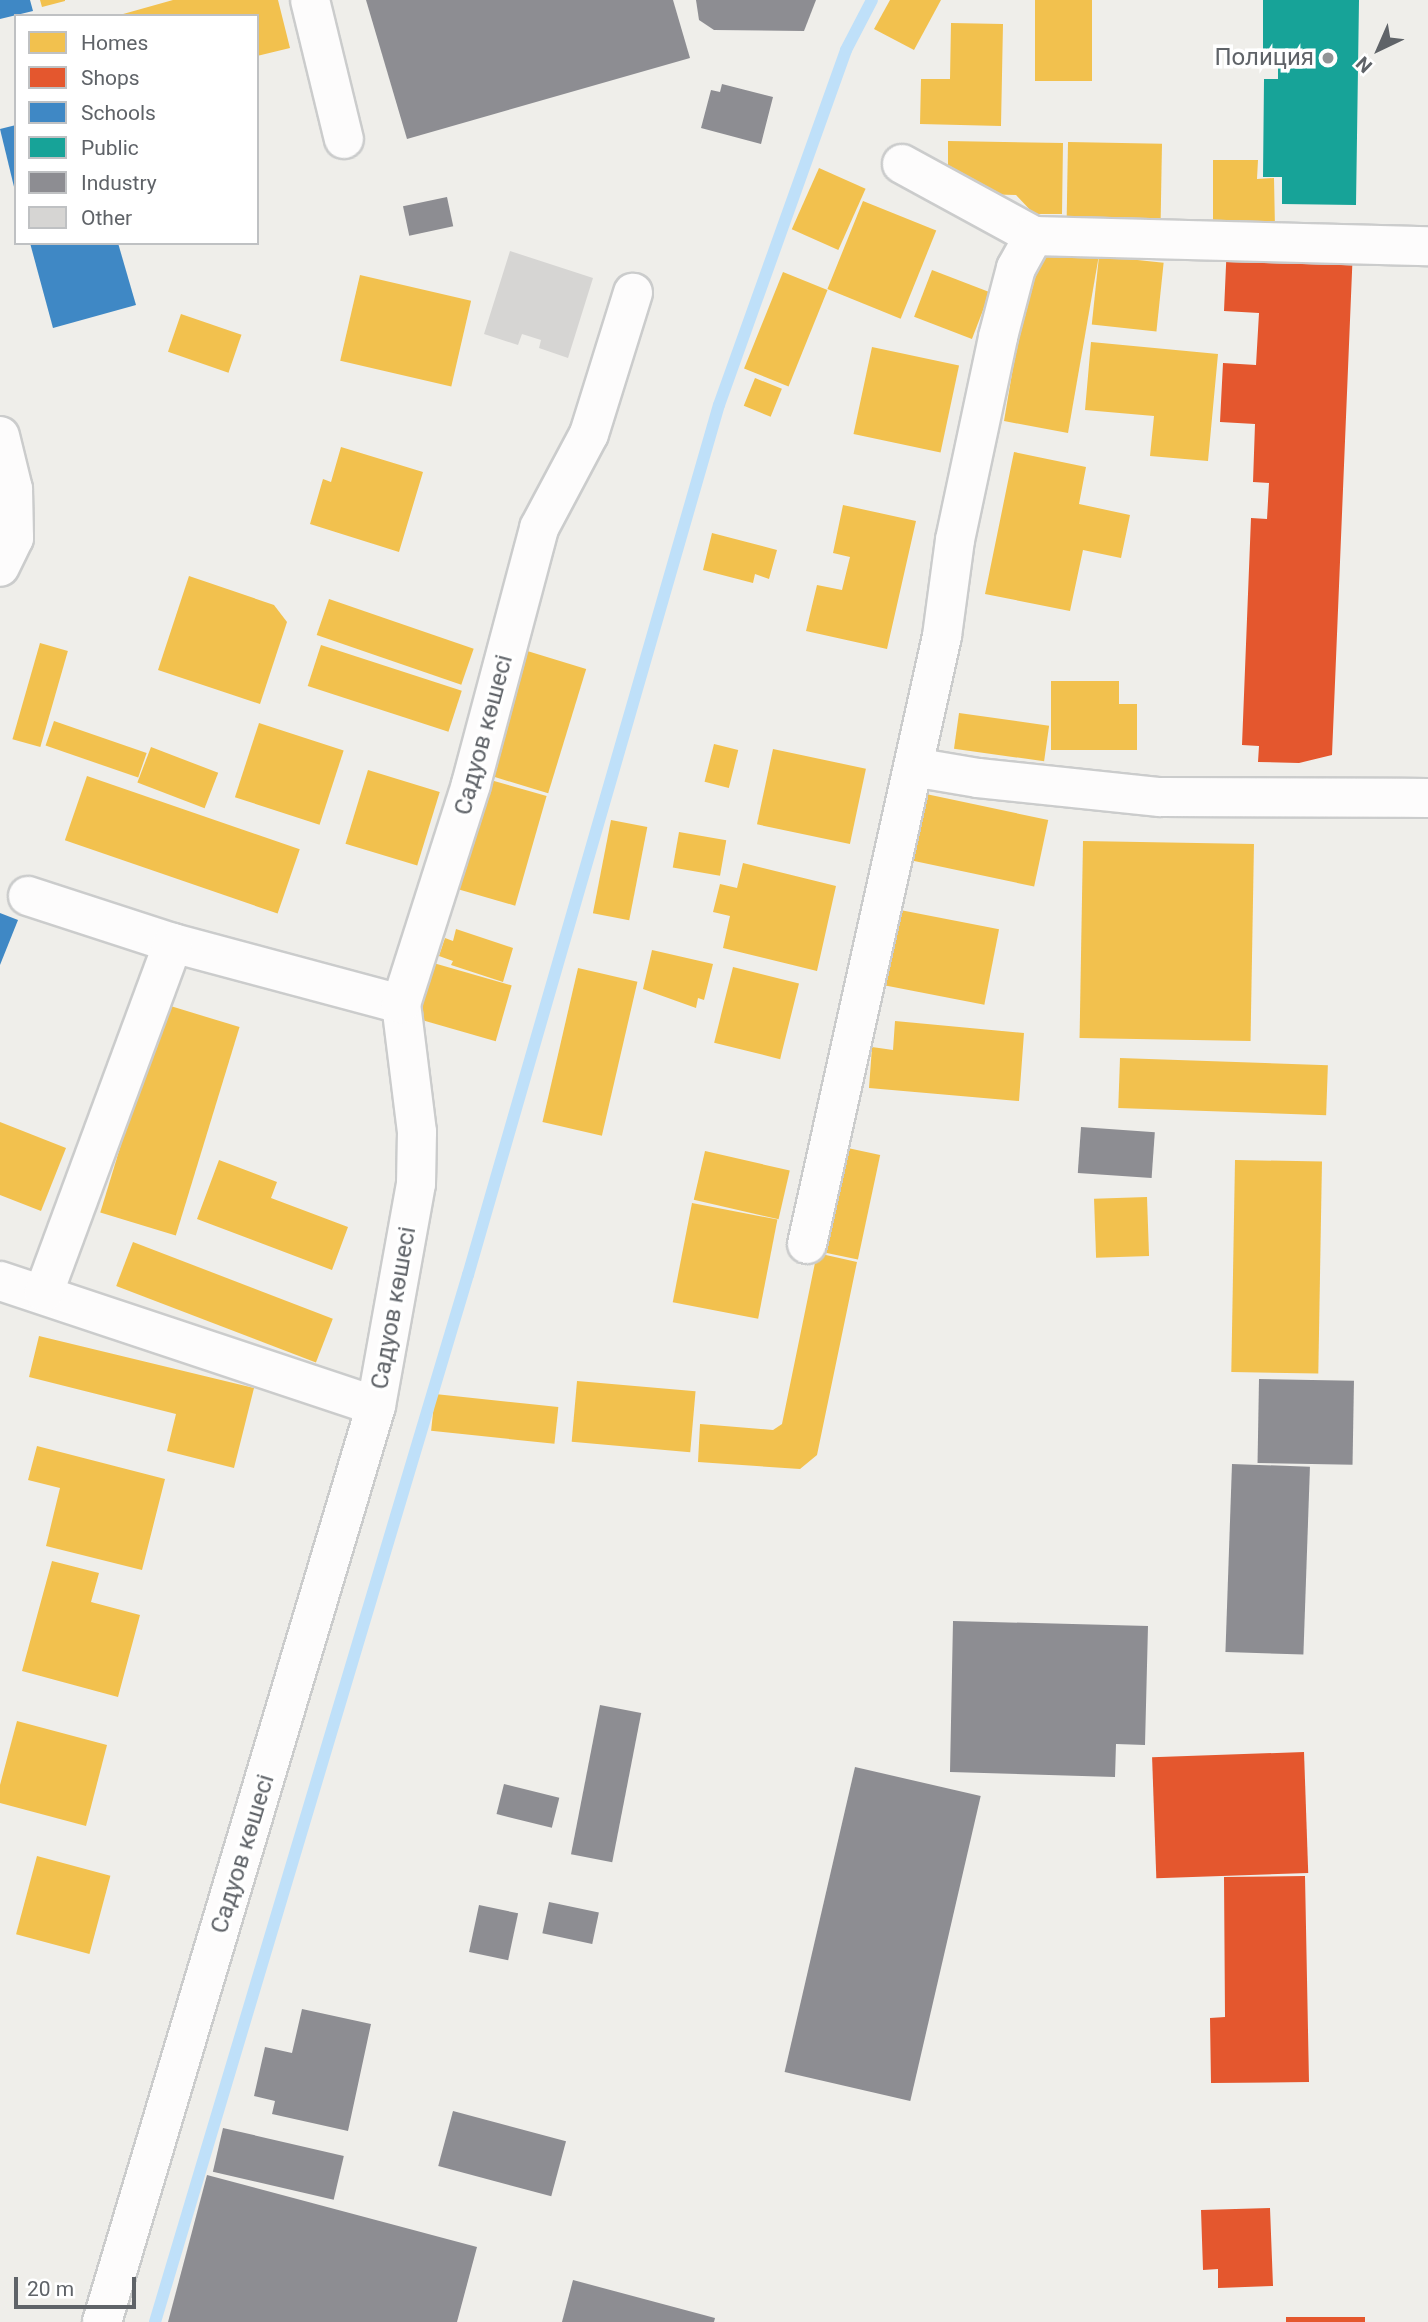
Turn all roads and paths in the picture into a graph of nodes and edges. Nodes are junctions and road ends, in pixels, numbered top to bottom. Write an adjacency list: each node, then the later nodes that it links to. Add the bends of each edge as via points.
1 (310, 0): 2 (street)
2 (344, 139)
3 (902, 164): 4 (street)
4 (1034, 236): 5 (street); 9 (street, via 1016,268 998,337)
5 (1428, 246)
6 (633, 293): 13 (street, Садуов көшесі, via 589,433 539,528 467,797)
7 (0, 436): 8 (street, via 13,489 14,538)
8 (0, 567)
9 (913, 766): 10 (street, via 978,778 1160,797); 14 (street)
10 (1428, 798)
11 (28, 896): 12 (street)
12 (173, 943): 13 (street); 16 (street)
13 (401, 1004): 17 (street, Садуов көшесі, via 417,1132 416,1184)
14 (807, 1244)
15 (0, 1281): 16 (street)
16 (44, 1292): 17 (street)
17 (376, 1406): 18 (street, Садуов көшесі)
18 (102, 2322)

